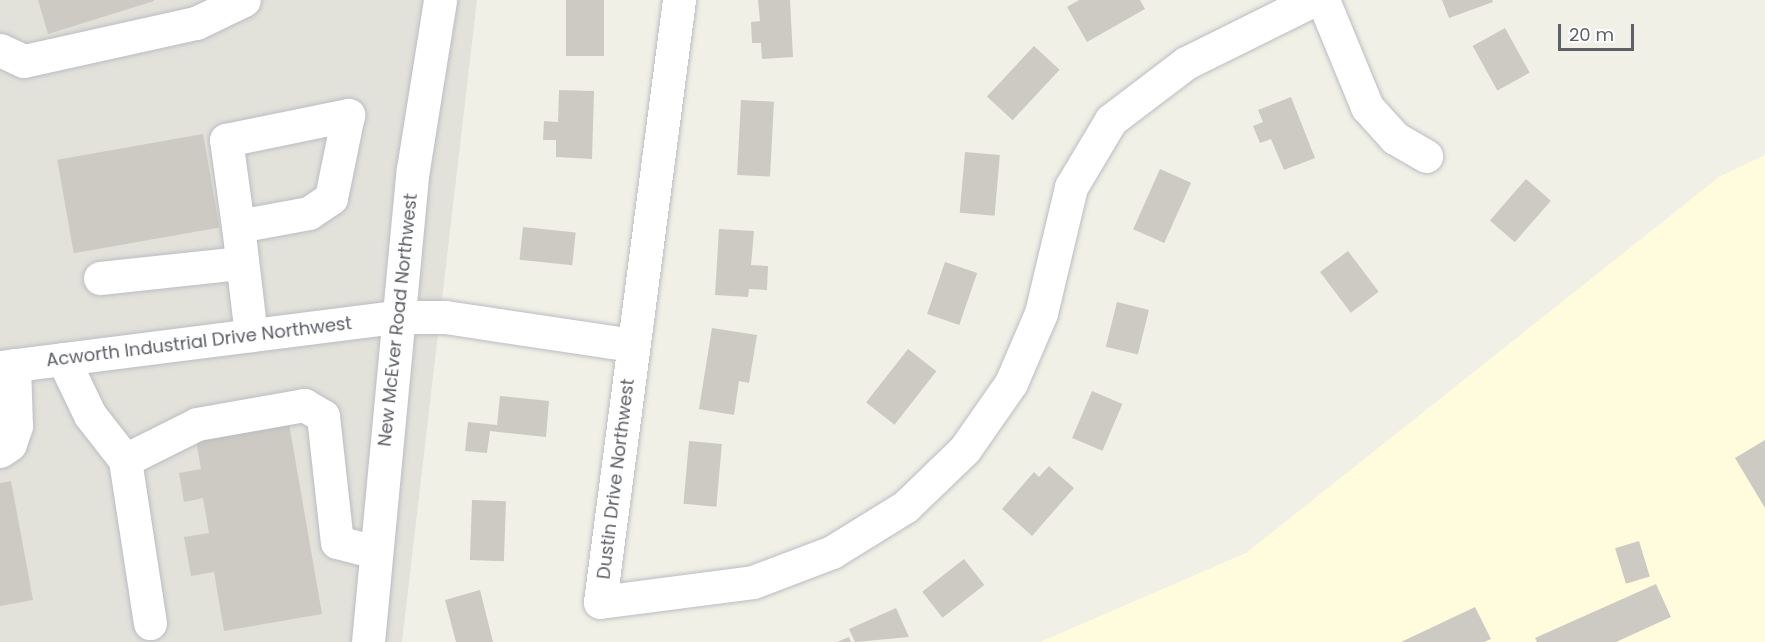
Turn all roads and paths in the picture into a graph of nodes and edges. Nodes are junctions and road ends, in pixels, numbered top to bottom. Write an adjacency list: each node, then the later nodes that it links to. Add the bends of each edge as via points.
1 (244, 0): 6 (street, via 196,23 24,62)
2 (440, 0): 11 (street, New McEver Road Northwest, via 413,169)
3 (679, 0): 13 (street, Dustin Drive Northwest)
4 (1313, 0): 13 (street, Dustin Drive Northwest, via 1186,63 1111,120 1071,187 1041,313 999,403 929,487 882,523 832,552 734,586 600,602)
5 (1323, 0): 7 (street, via 1367,106 1395,138)
6 (0, 50)
7 (1426, 156)
8 (238, 226): 9 (street)
9 (241, 262): 10 (street); 12 (street)
10 (100, 278)
11 (398, 317): 12 (street, Acworth Industrial Drive Northwest); 13 (street, Acworth Industrial Drive Northwest, via 445,317); 18 (street, New McEver Road Northwest)
12 (251, 335): 14 (street, Acworth Industrial Drive Northwest)
13 (633, 345)
14 (63, 359): 15 (street, Acworth Industrial Drive Northwest); 17 (street, via 90,416)
15 (7, 366): 16 (street, via 19,398 10,444)
16 (0, 451)
17 (125, 460): 18 (street, via 197,424 304,405 323,416 337,542); 19 (street)
18 (376, 552): 20 (street, New McEver Road Northwest)
19 (150, 623)
20 (368, 642)

